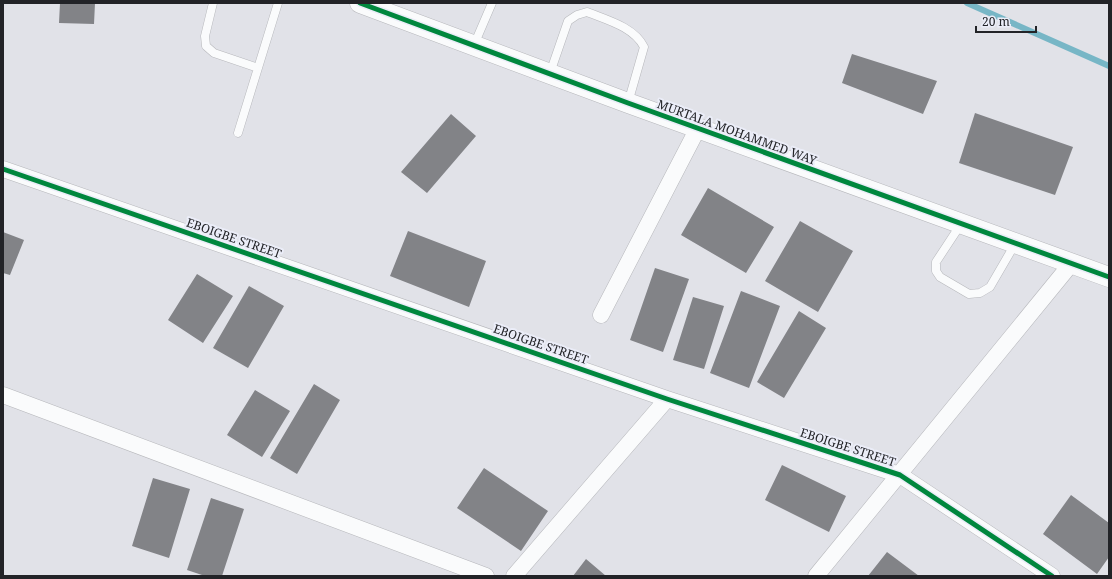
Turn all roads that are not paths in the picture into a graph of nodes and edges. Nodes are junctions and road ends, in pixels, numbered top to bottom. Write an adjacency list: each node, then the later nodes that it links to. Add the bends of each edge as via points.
1 (213, 3): 6 (lane, via 205,36 206,46 214,53)
2 (278, 3): 6 (lane)
3 (360, 3): 5 (street, MURTALA MOHAMMED WAY)
4 (492, 3): 5 (lane)
5 (474, 46): 7 (street, MURTALA MOHAMMED WAY)
6 (258, 68): 10 (lane)
7 (550, 74): 8 (street, MURTALA MOHAMMED WAY); 8 (lane, via 568,21 577,14 587,12 630,31 639,38 644,47)
8 (628, 103): 9 (street, MURTALA MOHAMMED WAY)
9 (698, 128): 12 (street, MURTALA MOHAMMED WAY); 16 (street)
10 (238, 134)
11 (3, 169): 18 (street, EBOIGBE STREET)
12 (961, 224): 13 (street, MURTALA MOHAMMED WAY); 13 (lane, via 936,262 936,271 940,277 969,294 980,293 990,287)
13 (1015, 244): 14 (street, MURTALA MOHAMMED WAY)
14 (1071, 264): 15 (street, MURTALA MOHAMMED WAY); 19 (street)
15 (1109, 277)
16 (601, 315)
17 (3, 395): 20 (street)
18 (667, 399): 19 (street, EBOIGBE STREET); 21 (street)
19 (900, 475): 22 (street); 23 (street, EBOIGBE STREET)
20 (486, 576)
21 (514, 576)
22 (816, 576)
23 (1052, 576)

